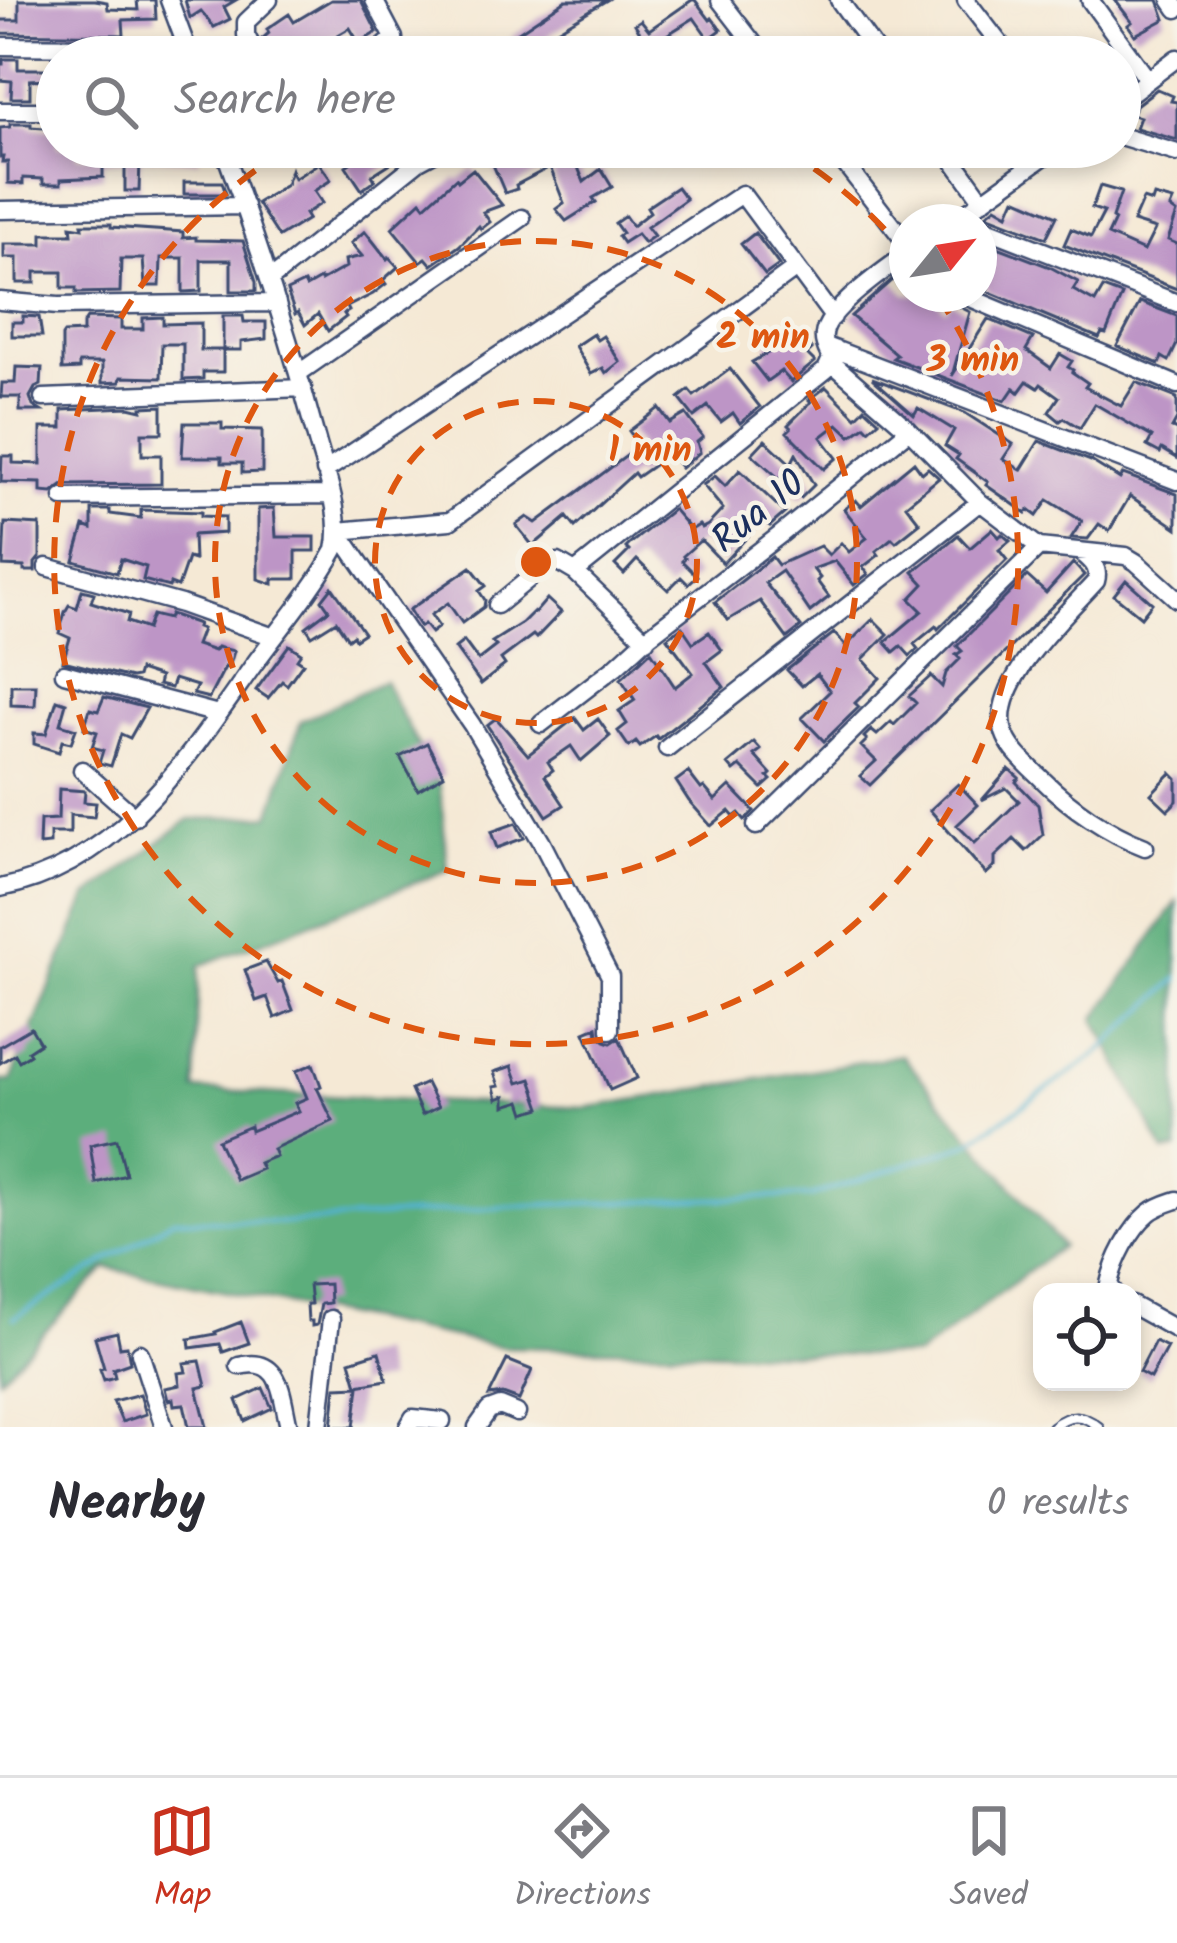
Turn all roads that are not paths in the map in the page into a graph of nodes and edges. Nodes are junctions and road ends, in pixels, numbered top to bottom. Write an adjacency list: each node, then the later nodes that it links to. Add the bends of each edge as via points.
1 (169, 0): 10 (street)
2 (268, 0): 11 (street, via 246,22)
3 (374, 0): 12 (street)
4 (720, 0): 13 (street)
5 (839, 0): 14 (street)
6 (966, 0): 15 (street)
7 (1090, 0): 16 (street)
8 (1171, 0): 9 (street)
9 (1177, 9)
10 (182, 36)
11 (246, 36)
12 (393, 36)
13 (748, 36)
14 (865, 36)
15 (994, 36)
16 (1116, 36)
17 (0, 46): 18 (street)
18 (36, 47)
19 (1177, 58): 21 (street)
20 (1141, 70): 21 (street)
21 (1148, 80): 22 (street)
22 (1141, 85)
23 (36, 110): 24 (street)
24 (0, 111)
25 (1141, 142): 26 (street)
26 (1177, 153)
27 (231, 168): 34 (street)
28 (410, 168): 41 (street)
29 (848, 168): 37 (street)
30 (959, 168): 32 (street)
31 (1028, 168): 32 (street)
32 (983, 201): 33 (street)
33 (979, 204)
34 (245, 206): 35 (street); 41 (street)
35 (0, 210)
36 (522, 218): 49 (street)
37 (889, 221)
38 (997, 233): 43 (street)
39 (795, 269): 46 (street); 53 (street, via 742,194); 58 (street, via 450,521)
40 (889, 273): 46 (street)
41 (270, 280): 44 (street)
42 (0, 301): 44 (street)
43 (1177, 303)
44 (277, 304): 49 (street)
45 (997, 309): 50 (street)
46 (833, 317): 47 (street, via 824,331)
47 (828, 354): 52 (street); 54 (street); 62 (street, via 826,370)
48 (1177, 362): 50 (street)
49 (301, 380): 51 (street); 53 (street)
50 (1173, 383)
51 (43, 398)
52 (909, 430): 57 (street); 66 (street, Rua 10)
53 (325, 471): 55 (street)
54 (1177, 481)
55 (331, 495): 56 (street); 58 (street)
56 (63, 498)
57 (980, 502): 59 (street); 70 (street)
58 (338, 530): 65 (street, via 331,558); 76 (street, via 542,841 610,976)
59 (1039, 548): 60 (street); 73 (street)
60 (1081, 552): 63 (street, via 1126,556); 74 (street, via 1099,572 1096,581 1025,661 1001,719 1014,748 1058,795)
61 (47, 567): 65 (street)
62 (575, 572): 64 (street, via 547,564); 66 (street)
63 (1175, 594)
64 (497, 605)
65 (274, 637): 68 (street)
66 (646, 640): 69 (street, Rua 10)
67 (64, 673): 68 (street)
68 (218, 714): 72 (street)
69 (541, 724)
70 (667, 748)
71 (82, 770): 72 (street)
72 (136, 818): 75 (street, via 71,862)
73 (756, 826)
74 (1144, 847)
75 (0, 888)
76 (610, 1030)
77 (1172, 1206): 78 (street, via 1149,1213 1130,1235)
78 (1109, 1283)
79 (1141, 1310): 81 (street)
80 (331, 1319): 88 (street)
81 (1177, 1330)
82 (140, 1353): 86 (street)
83 (238, 1366): 87 (street, via 255,1362 277,1377)
84 (517, 1413): 90 (street, via 500,1406)
85 (442, 1421): 89 (street, via 413,1418)
86 (164, 1427)
87 (289, 1427)
88 (320, 1427)
89 (408, 1427)
90 (478, 1427)
91 (1052, 1427): 92 (lane, via 1073,1415)
92 (1099, 1427)

